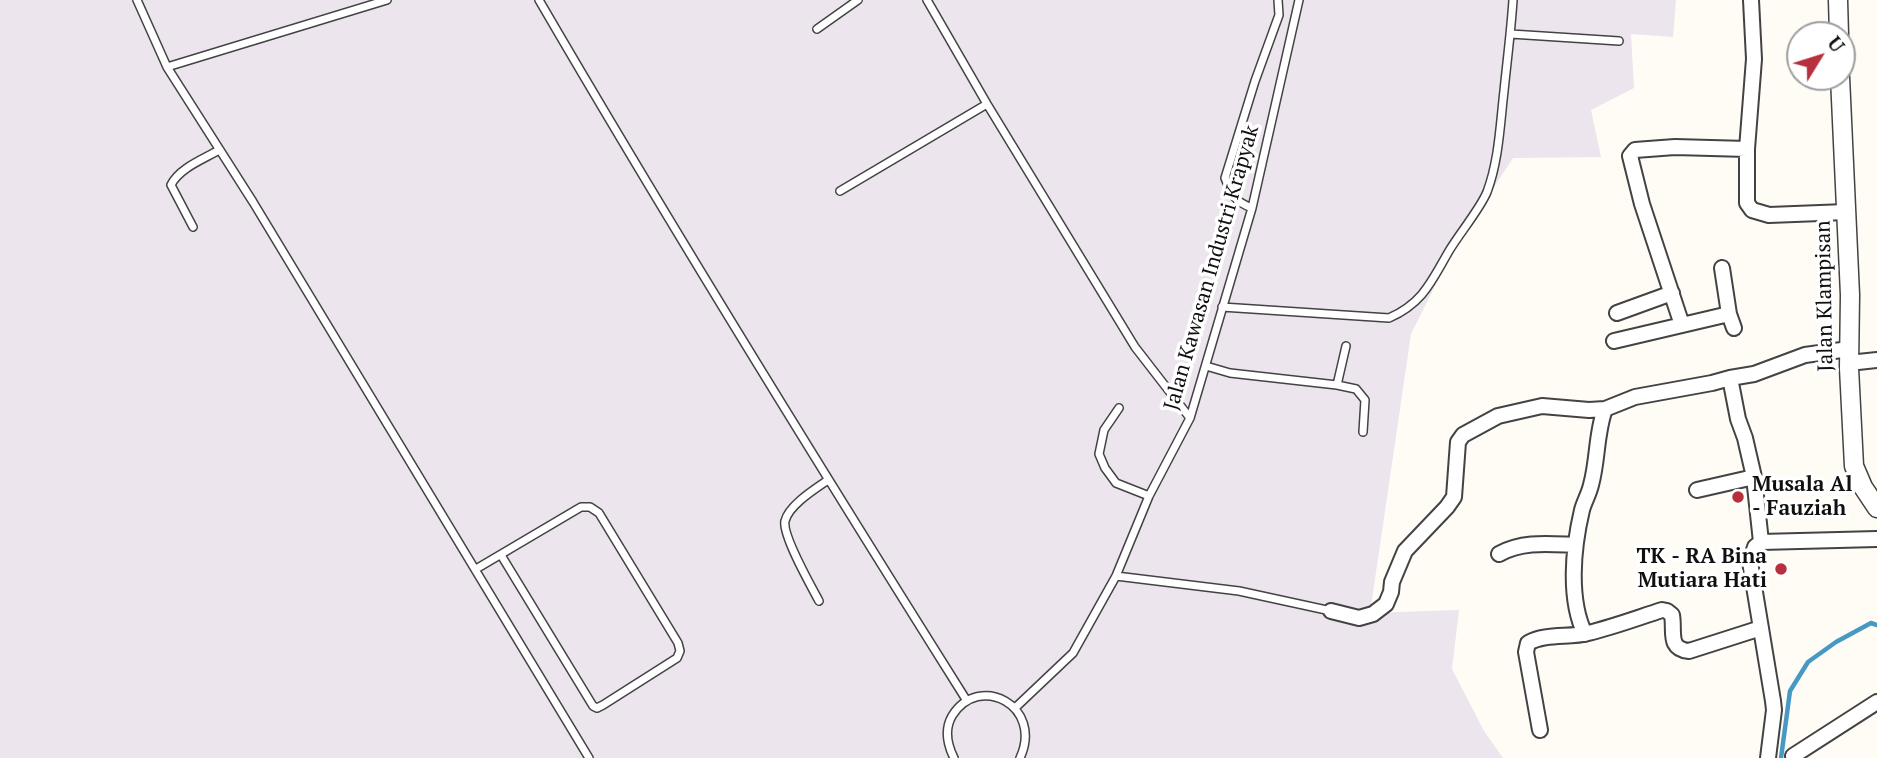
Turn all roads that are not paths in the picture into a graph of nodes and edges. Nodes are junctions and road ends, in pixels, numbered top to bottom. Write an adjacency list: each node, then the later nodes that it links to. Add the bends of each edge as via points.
1 (138, 0): 15 (lane)
2 (387, 0): 15 (lane)
3 (539, 0): 41 (lane)
4 (858, 0): 12 (lane)
5 (927, 0): 17 (lane)
6 (1278, 0): 21 (lane, via 1279,15 1225,178 1240,204)
7 (1299, 0): 21 (lane, Jalan Kawasan Industri Krapyak)
8 (1513, 0): 13 (lane)
9 (1751, 0): 18 (street, via 1754,59)
10 (1838, 0): 11 (street)
11 (1839, 21)
12 (817, 29)
13 (1511, 34): 14 (lane); 26 (lane, via 1499,147 1486,195 1419,299 1389,318)
14 (1619, 41)
15 (167, 67): 19 (lane)
16 (1841, 91): 22 (street, Jalan Klampisan)
17 (987, 104): 20 (lane); 38 (lane, via 1135,348)
18 (1746, 149): 22 (street, via 1747,204 1752,210 1769,215); 25 (street, via 1635,150 1630,156)
19 (219, 150): 23 (lane, via 181,173 171,185); 50 (lane)
20 (840, 191)
21 (1252, 208): 26 (lane, Jalan Kawasan Industri Krapyak)
22 (1846, 212): 31 (street, Jalan Klampisan)
23 (193, 227)
24 (1722, 268): 28 (street, via 1731,321)
25 (1672, 293): 27 (street); 28 (street)
26 (1222, 307): 33 (lane, Jalan Kawasan Industri Krapyak)
27 (1617, 313)
28 (1682, 325): 29 (street)
29 (1614, 341)
30 (1346, 346): 35 (lane)
31 (1849, 356): 32 (street); 34 (street, via 1805,355 1765,371); 44 (street, Jalan Klampisan, via 1854,466)
32 (1877, 360)
33 (1206, 366): 35 (lane); 38 (lane, Jalan Kawasan Industri Krapyak)
34 (1730, 378): 37 (street, via 1635,397); 40 (street)
35 (1337, 385): 39 (lane, via 1356,389 1365,400)
36 (1119, 408): 43 (lane, via 1104,430 1099,454 1116,483)
37 (1605, 410): 47 (street); 53 (street, via 1542,407 1498,416 1463,435 1458,442 1454,497 1405,551 1386,604 1359,618)
38 (1190, 418): 43 (lane, Jalan Kawasan Industri Krapyak)
39 (1363, 432)
40 (1754, 477): 42 (street); 46 (street)
41 (828, 480): 52 (lane, via 792,509 785,521 787,536); 56 (lane)
42 (1697, 490)
43 (1149, 496): 51 (lane, Jalan Kawasan Industri Krapyak)
44 (1876, 504)
45 (1877, 539): 46 (street)
46 (1761, 542): 54 (street, via 1750,562)
47 (1575, 545): 48 (street, via 1518,545); 55 (street, via 1576,606)
48 (1499, 554)
49 (501, 555): 49 (lane, via 593,706 603,705 677,658 678,643 599,513 590,507 581,507); 50 (lane)
50 (476, 569): 61 (lane)
51 (1116, 576): 53 (lane, via 1239,591); 58 (lane, Jalan Kawasan Industri Krapyak, via 1073,653)
52 (818, 601)
53 (1331, 611)
54 (1761, 628): 55 (street, via 1681,650 1674,641 1672,615 1662,610); 64 (street, via 1774,710)
55 (1585, 634): 59 (street, via 1528,643)
56 (967, 701): 58 (lane, via 992,696); 62 (lane, via 956,709 946,734)
57 (1877, 702): 60 (street)
58 (1015, 708): 63 (lane, via 1026,732)
59 (1540, 730)
60 (1793, 756)
61 (589, 758)
62 (954, 758)
63 (1020, 758)
64 (1768, 758)

